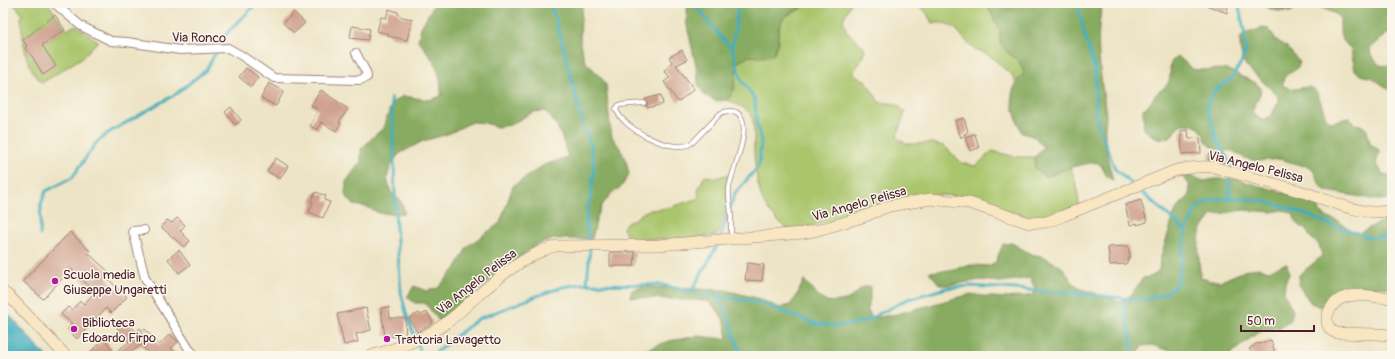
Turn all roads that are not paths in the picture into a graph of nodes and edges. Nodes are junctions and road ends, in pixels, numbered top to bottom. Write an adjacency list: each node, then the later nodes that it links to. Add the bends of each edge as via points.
1 (54, 3): 2 (street, Via Ronco, via 81,26 111,41 180,50 228,48 274,78 360,80 367,76)
2 (356, 53)
3 (644, 103): 6 (lane, via 619,105 616,109 629,126 646,136 677,146 693,142 721,113 733,111 741,118 744,124 743,138 729,191)
4 (1392, 210): 6 (street, Via Angelo Pelissa, via 1356,210 1214,167 1200,166 1174,171 1047,222 1029,223 969,203 931,199 889,206 863,217 818,230)
5 (144, 230): 11 (street, via 133,231 145,278 189,349)
6 (731, 238): 12 (street, Via Angelo Pelissa, via 659,245 556,246 544,249 487,287 447,323 420,339)
7 (3, 292): 10 (street)
8 (1392, 298): 9 (street, via 1351,295 1338,300 1327,315 1327,322 1332,331 1337,333)
9 (1392, 335)
10 (66, 356)
11 (196, 356)
12 (370, 356)

